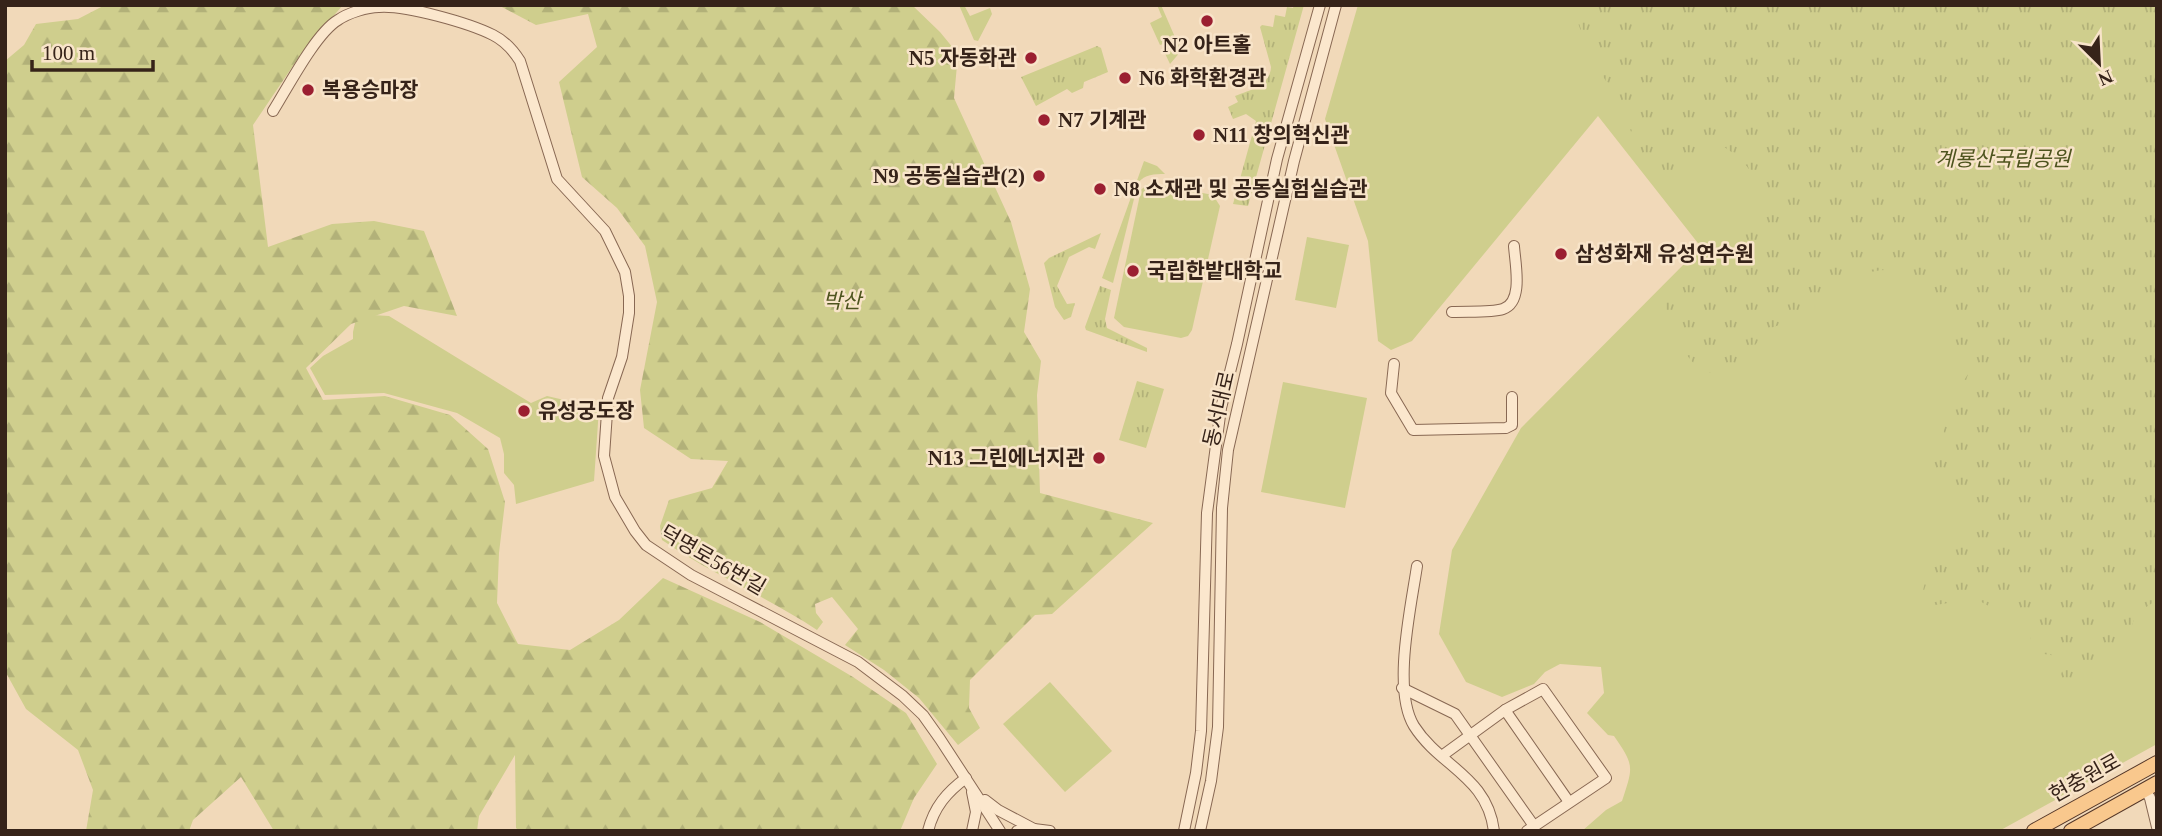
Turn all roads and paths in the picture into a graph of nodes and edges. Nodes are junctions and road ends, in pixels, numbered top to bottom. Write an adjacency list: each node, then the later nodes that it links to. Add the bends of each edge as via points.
1 (1320, 5): 25 (street, 동서대로, via 1277,159 1221,408 1207,513 1201,732)
2 (1336, 5): 26 (street, 동서대로, via 1294,161 1228,450 1222,508 1218,727)
3 (273, 111): 14 (street, 덕명로56번길, via 325,30 339,19 378,7 458,23 495,36 512,49 520,61 558,179 605,231 625,272 629,313 622,357 608,398 604,456 615,497 635,531 646,545 691,575 878,676 923,715)
4 (1514, 246): 5 (street, via 1516,294 1511,303 1503,309)
5 (1452, 312)
6 (1394, 364): 7 (street, via 1391,393 1413,430 1506,429 1512,425)
7 (1512, 397)
8 (1417, 566): 9 (street)
9 (1402, 688): 11 (street, via 1447,708); 12 (street, via 1413,724)
10 (1505, 710): 11 (street); 16 (street); 16 (street, via 1543,689 1606,778)
11 (1471, 734): 12 (street); 18 (street)
12 (1443, 755): 27 (street, via 1475,785 1492,815)
13 (2157, 763): 28 (main road, 현충원로)
14 (968, 780): 19 (street, via 998,810); 20 (street, via 944,797); 21 (street, via 976,812); 22 (street, 덕명로56번길)
15 (2151, 786): 17 (street); 29 (main road, 현충원로)
16 (1569, 802): 18 (street)
17 (2157, 827)
18 (1530, 828)
19 (1034, 829): 23 (street); 24 (street)
20 (928, 831)
21 (972, 831)
22 (1000, 831)
23 (1017, 831)
24 (1050, 831)
25 (1184, 831)
26 (1200, 831)
27 (1494, 831)
28 (2034, 831)
29 (2071, 831)

